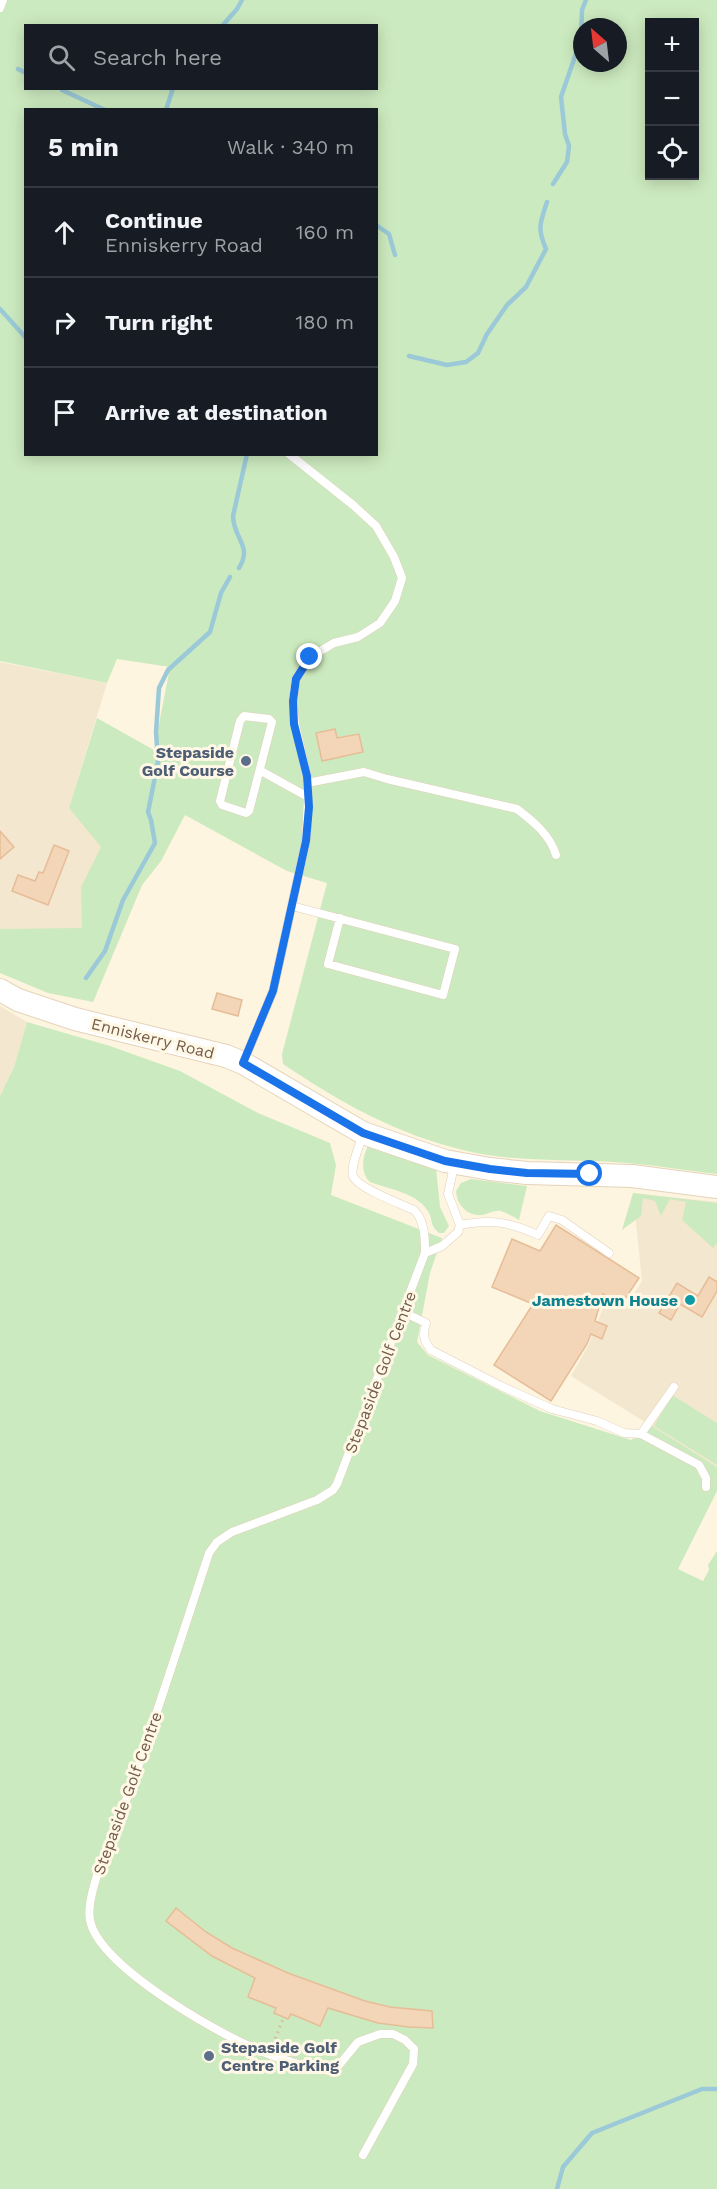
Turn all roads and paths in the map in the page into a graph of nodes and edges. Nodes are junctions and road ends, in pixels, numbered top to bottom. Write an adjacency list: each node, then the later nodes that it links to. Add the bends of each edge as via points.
1 (3, 0): 2 (lane)
2 (0, 9)
3 (291, 456): 5 (lane, via 376,526 402,578 394,601 380,622 358,637 334,643 310,657 296,679 294,724)
4 (261, 771): 4 (lane, via 249,811 222,805 244,716 272,722); 6 (lane)
5 (307, 783): 6 (lane); 7 (lane, via 364,772 517,810 533,820 552,842)
6 (308, 797): 8 (lane, via 306,841)
7 (556, 855)
8 (292, 906): 9 (lane); 11 (lane, via 273,991)
9 (340, 918): 9 (lane, via 455,949 443,995 328,964)
10 (0, 990): 11 (main road, Enniskerry Road, via 75,1019)
11 (243, 1063): 12 (main road, Enniskerry Road)
12 (363, 1133): 13 (main road, Enniskerry Road); 17 (lane, via 354,1178 419,1215)
13 (455, 1162): 14 (main road, Enniskerry Road, via 527,1173 632,1176); 15 (lane, via 448,1194)
14 (717, 1187)
15 (460, 1225): 16 (lane, via 515,1225 538,1235 549,1216 562,1220); 17 (lane, via 453,1239)
16 (609, 1252)
17 (425, 1253): 18 (lane, Stepaside Golf Centre)
18 (403, 1312): 20 (lane, via 426,1323 424,1341 431,1350 501,1386 552,1409 624,1433); 23 (lane, Stepaside Golf Centre, via 333,1490 317,1500 232,1532 209,1553 90,1900 94,1931 105,1948 134,1976 219,2030)
19 (674, 1387): 20 (lane)
20 (641, 1434): 21 (lane, via 699,1465)
21 (706, 1487)
22 (284, 2019): 23 (path)
23 (269, 2054): 24 (lane, Stepaside Golf Centre, via 330,2071 358,2042 380,2034 393,2034 414,2049 413,2064)
24 (363, 2155)

